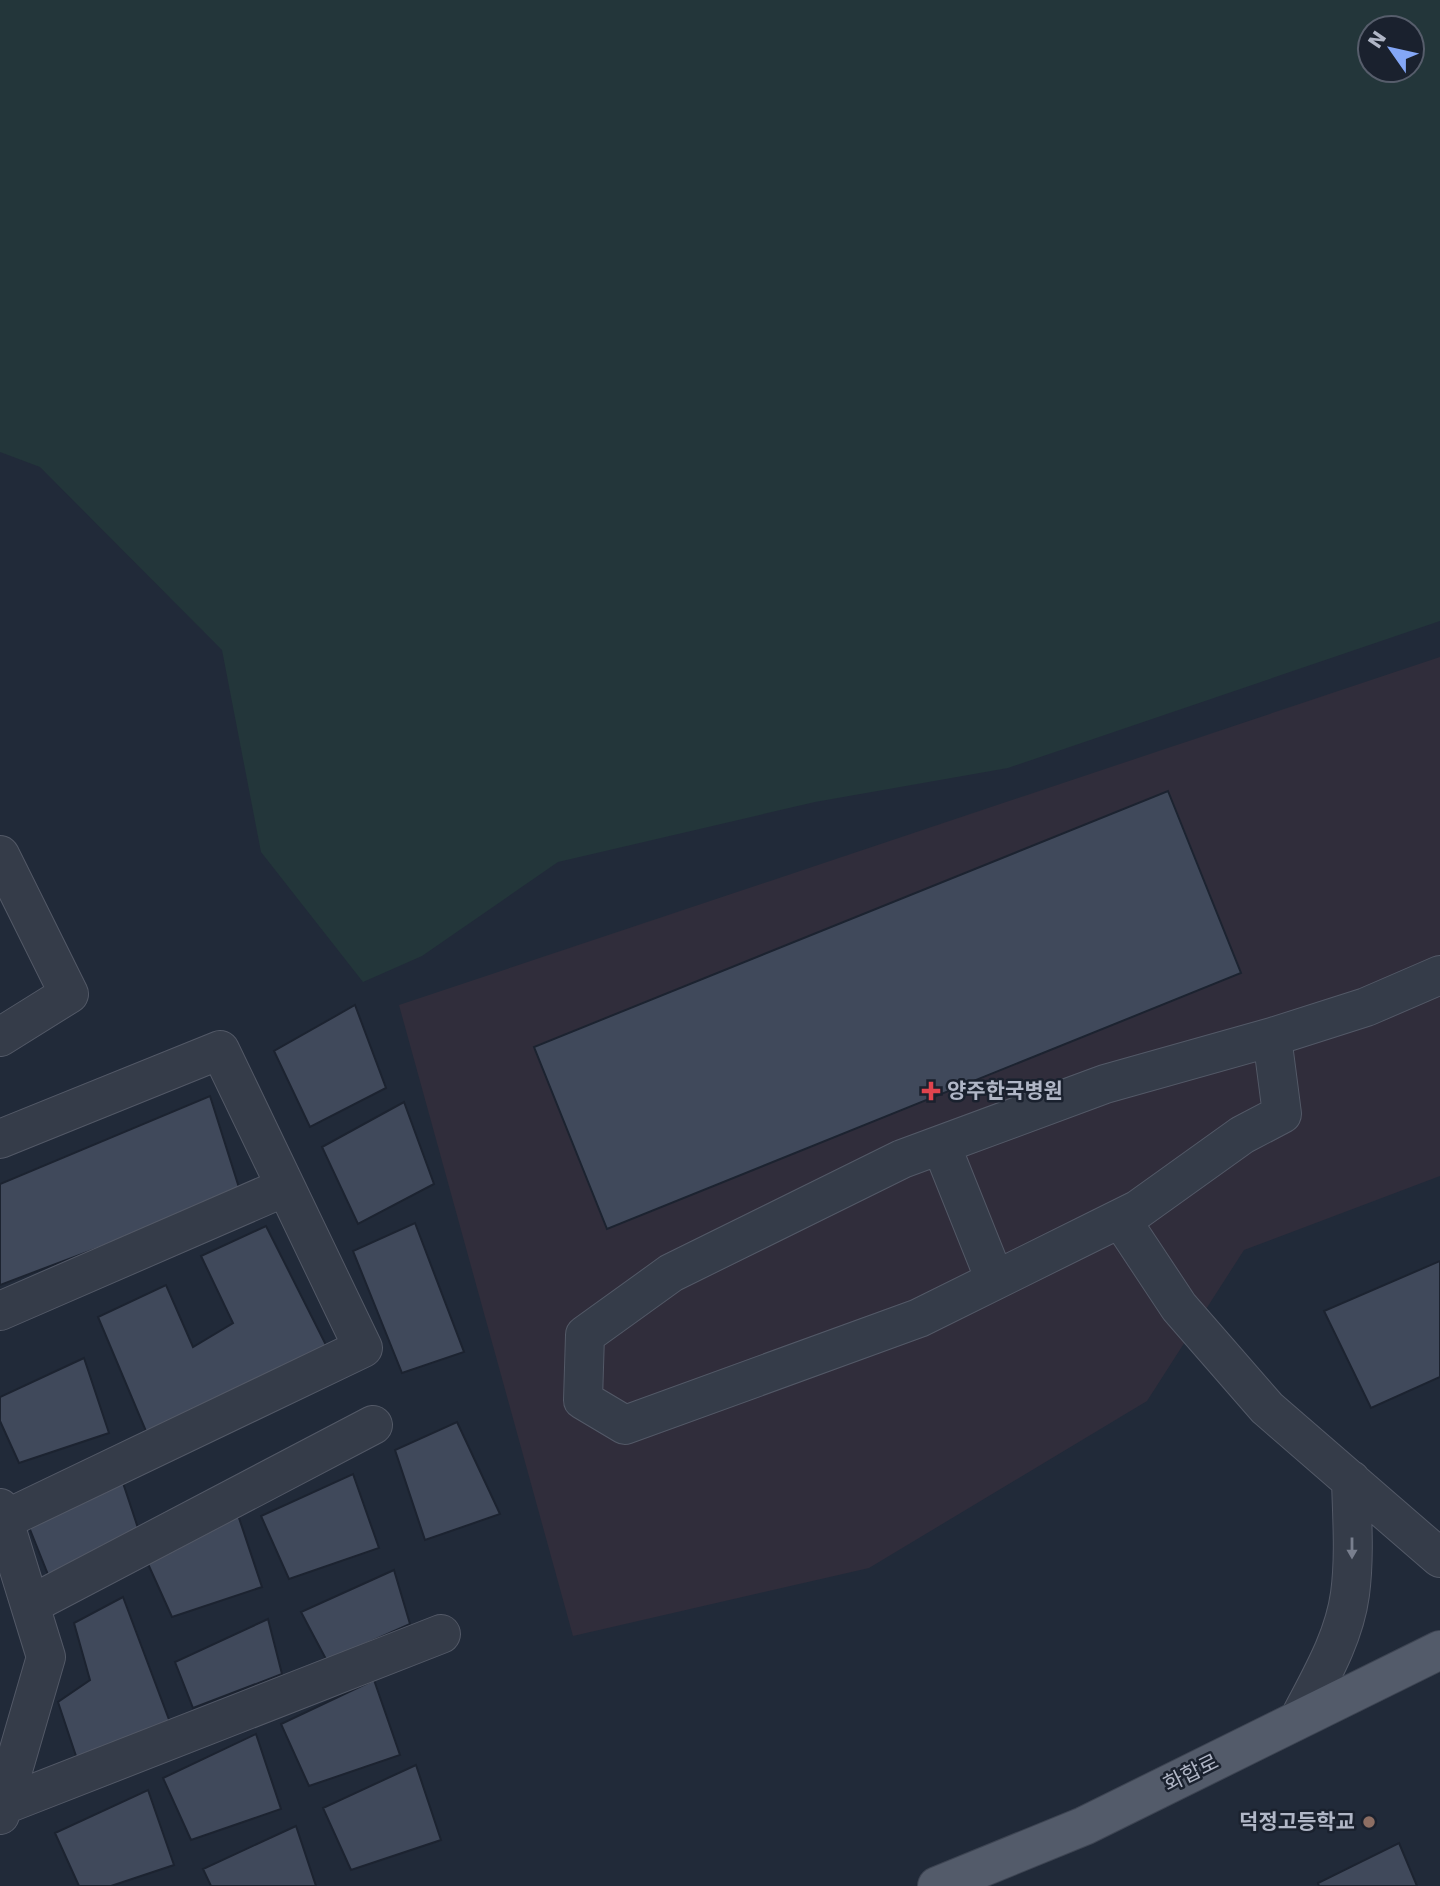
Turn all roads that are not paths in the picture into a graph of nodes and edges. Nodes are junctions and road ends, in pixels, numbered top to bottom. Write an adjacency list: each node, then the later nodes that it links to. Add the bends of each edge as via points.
1 (0, 855): 3 (street, via 69,994)
2 (1440, 975): 4 (street, via 1366,1007)
3 (0, 1037)
4 (1272, 1037): 6 (street, via 1105,1084); 8 (street, via 1282,1114 1242,1135)
5 (0, 1139): 7 (street, via 220,1050)
6 (941, 1145): 9 (street); 9 (street, via 902,1159 671,1273 585,1335 583,1400 625,1425 919,1318)
7 (285, 1187): 10 (street); 13 (street, via 363,1348)
8 (1137, 1210): 9 (street); 12 (street, via 1122,1221 1179,1307 1267,1408)
9 (995, 1280)
10 (0, 1311)
11 (373, 1424): 15 (street)
12 (1351, 1480): 14 (street); 18 (street, one-way to 18, via 1350,1596 1332,1656)
13 (2, 1514): 15 (street)
14 (1440, 1558)
15 (30, 1605): 19 (street, via 46,1657)
16 (441, 1634): 19 (street)
17 (1440, 1650): 18 (main road, 화합로)
18 (1299, 1719): 20 (main road, 화합로, via 1084,1826)
19 (2, 1810)
20 (937, 1886)

